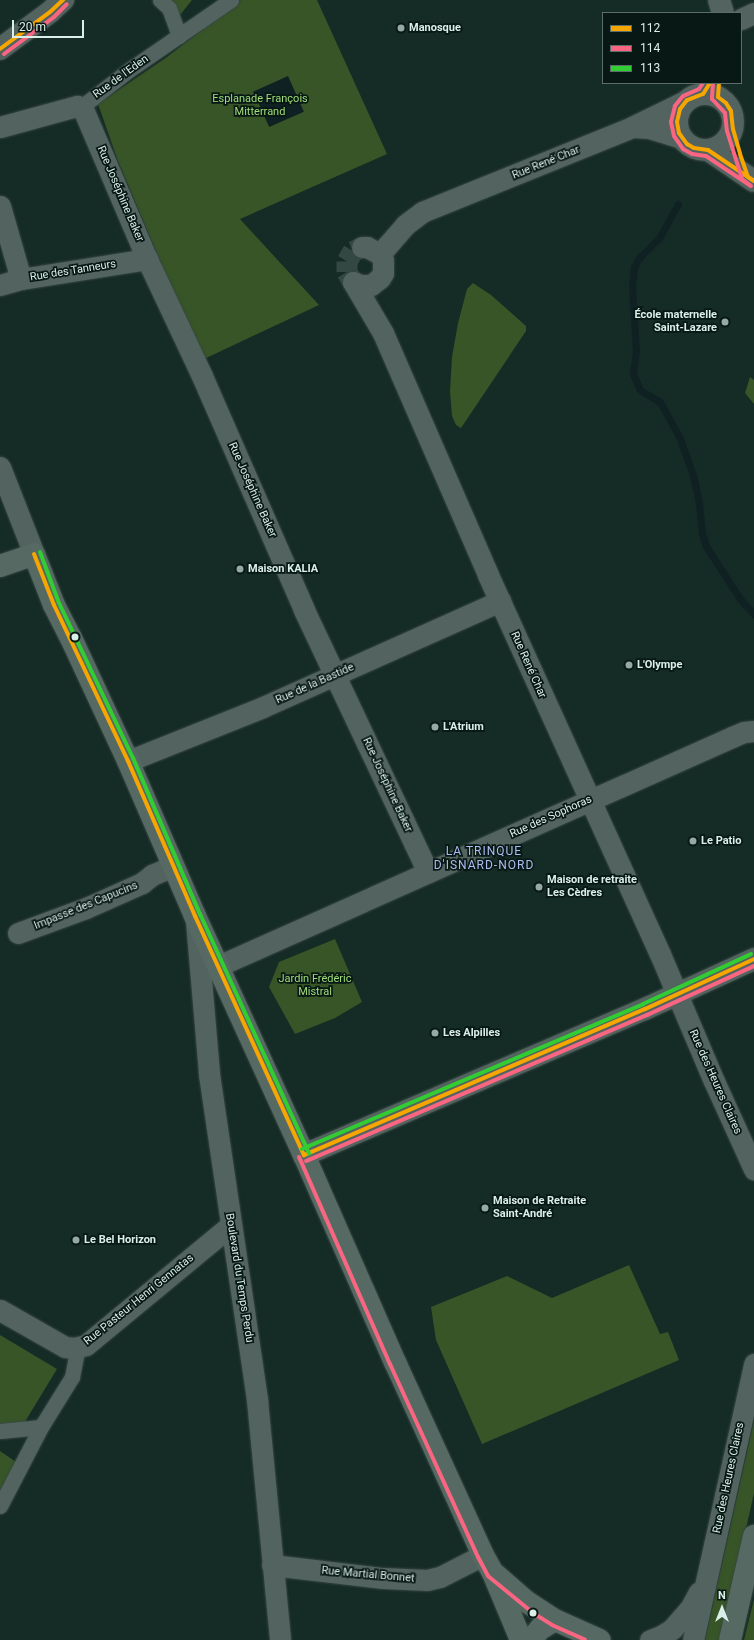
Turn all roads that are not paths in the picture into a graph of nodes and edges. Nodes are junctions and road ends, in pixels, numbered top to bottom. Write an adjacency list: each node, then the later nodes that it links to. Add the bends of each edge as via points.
1 (63, 0): 9 (street)
2 (160, 0): 8 (street, via 168,8)
3 (231, 0): 8 (street, Rue de l'Eden)
4 (719, 0): 5 (street)
5 (723, 12)
6 (754, 13): 7 (street)
7 (742, 19)
8 (180, 36): 11 (street, Rue de l'Eden, via 129,70)
9 (0, 49)
10 (707, 91): 13 (street, Rue René Char); 14 (street, via 726,103 731,111); 15 (street, via 677,117)
11 (81, 107): 12 (street, Rue de l'Eden); 19 (street, Rue Joséphine Baker)
12 (0, 127)
13 (632, 127): 15 (street, via 649,128); 21 (street, Rue René Char, via 422,212 370,250 384,260 384,273)
14 (733, 129): 16 (street, via 724,143); 17 (street)
15 (682, 138): 16 (street, via 694,148)
16 (708, 150): 17 (street)
17 (751, 179)
18 (0, 206): 20 (street)
19 (147, 259): 20 (street, Rue des Tanneurs); 28 (street, Rue Joséphine Baker)
20 (21, 279): 22 (street, Rue des Tanneurs)
21 (376, 283): 23 (street, Rue René Char, via 376,298); 23 (street, Rue René Char, via 365,285 354,282)
22 (0, 285)
23 (383, 333): 27 (street, Rue René Char)
24 (0, 467): 25 (street)
25 (34, 554): 26 (main road); 30 (main road, via 54,605)
26 (0, 566)
27 (500, 601): 28 (street, Rue de la Bastide); 31 (street, Rue René Char)
28 (335, 675): 30 (street, Rue de la Bastide); 33 (street, Rue Joséphine Baker)
29 (754, 731): 31 (street, Rue des Sophoras, via 732,737)
30 (128, 761): 32 (main road)
31 (589, 800): 33 (street, Rue des Sophoras); 38 (street, Rue René Char, via 660,954)
32 (173, 866): 34 (main road); 35 (street, Impasse des Capucins, via 86,908)
33 (428, 872): 37 (street, Rue des Sophoras)
34 (195, 916): 37 (main road); 41 (street, Boulevard du Temps Perdu, via 209,1074)
35 (18, 933)
36 (754, 959): 38 (street)
37 (218, 966): 39 (main road)
38 (676, 995): 39 (street); 40 (street, Rue des Heures Claires)
39 (304, 1155): 49 (main road)
40 (754, 1169)
41 (230, 1226): 43 (street, Rue Pasteur Henri Gennatas, via 92,1340); 50 (street, Boulevard du Temps Perdu, via 257,1400)
42 (0, 1310): 43 (street, Rue Pasteur Henri Gennatas, via 61,1345)
43 (78, 1347): 45 (street, via 72,1377)
44 (753, 1369): 51 (street, Rue des Heures Claires)
45 (41, 1427): 46 (street); 47 (street)
46 (0, 1430)
47 (0, 1506)
48 (754, 1536): 58 (main road)
49 (488, 1564): 50 (street, Rue Martial Bonnet, via 427,1580 383,1578); 52 (main road, via 528,1602); 54 (main road, via 511,1614)
50 (272, 1565): 53 (street, Boulevard du Temps Perdu)
51 (710, 1568): 56 (street, Rue des Heures Claires, via 691,1607 682,1619 661,1636); 57 (street, Rue des Heures Claires)
52 (555, 1620): 54 (main road, via 540,1629); 55 (main road)
53 (280, 1640)
54 (529, 1640)
55 (600, 1640)
56 (650, 1640)
57 (693, 1640)
58 (730, 1640)

